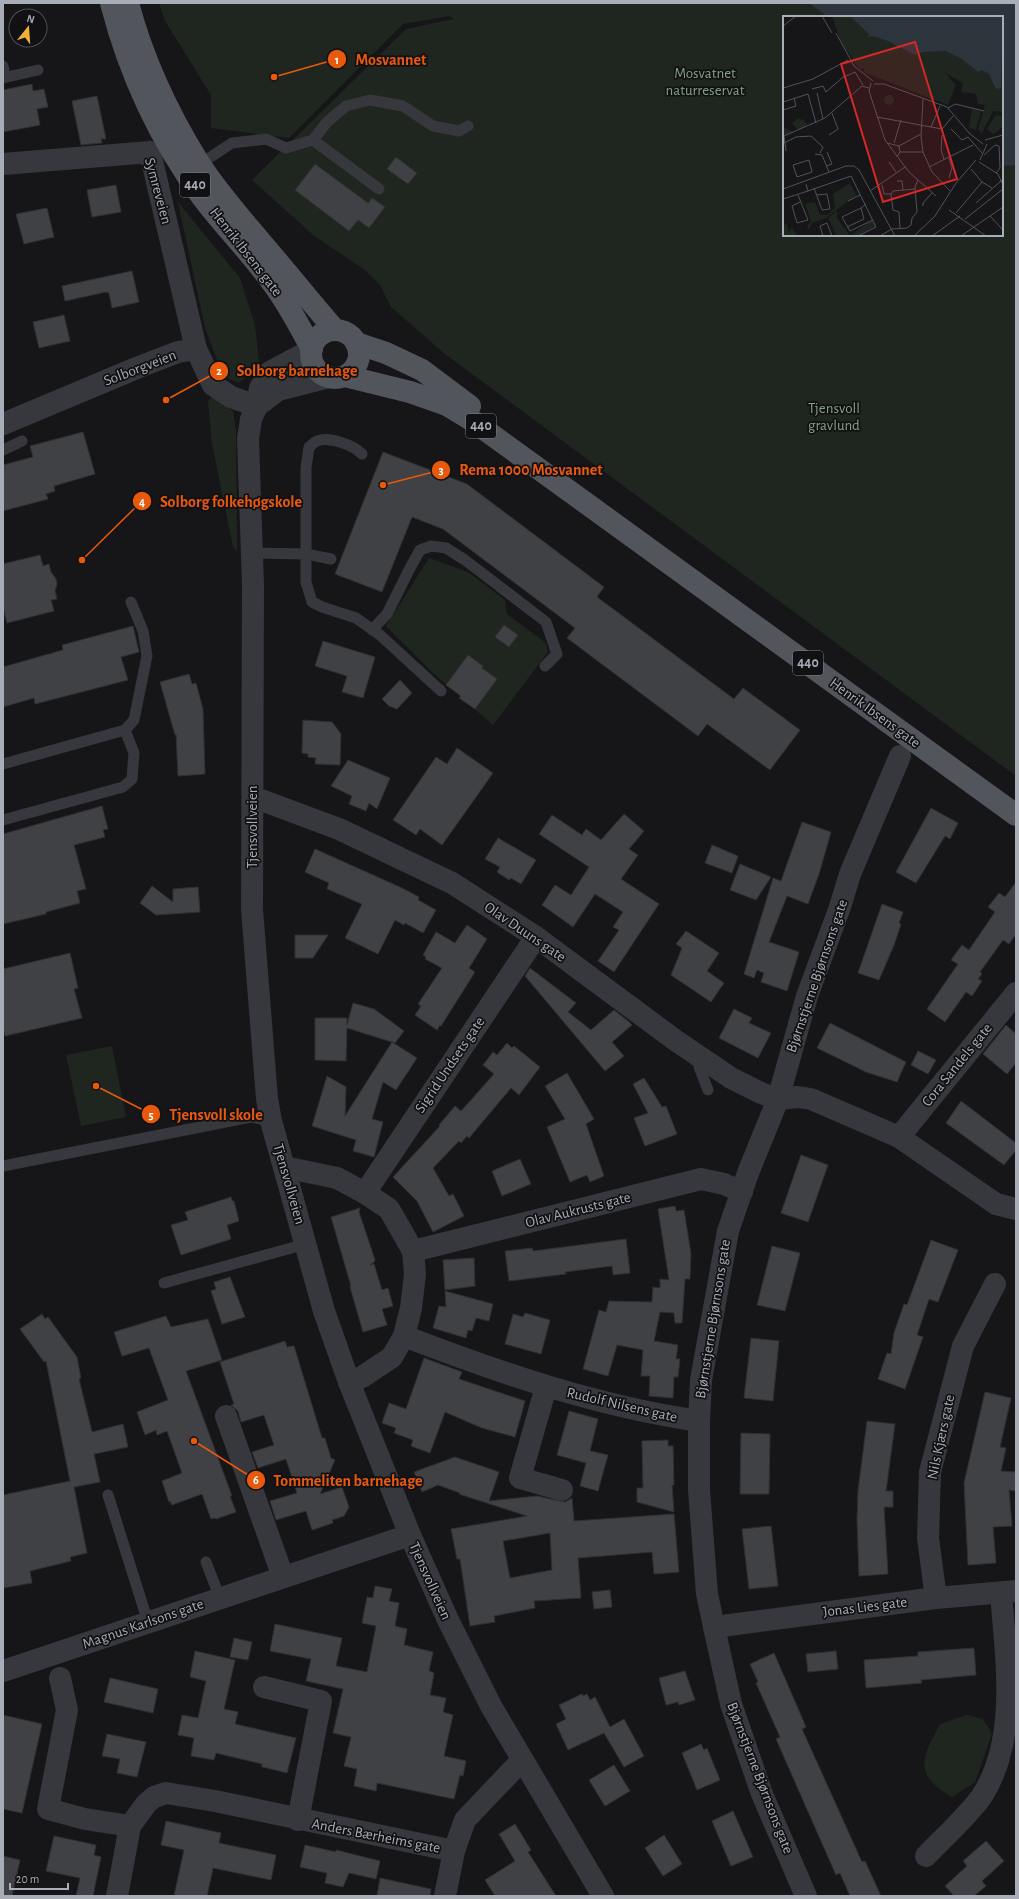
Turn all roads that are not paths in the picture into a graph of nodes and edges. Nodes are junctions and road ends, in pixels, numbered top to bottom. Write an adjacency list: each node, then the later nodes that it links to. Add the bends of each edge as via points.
1 (112, 3): 14 (main road, Henrik Ibsens gate / 440, via 127,57 144,99 165,140 201,195 279,292)
2 (128, 3): 9 (main road, Henrik Ibsens gate / 440, via 152,75)
3 (3, 66): 5 (lane)
4 (38, 70): 5 (lane)
5 (4, 78)
6 (468, 126): 7 (lane, via 458,131 432,126 403,106 370,100 346,106 327,122)
7 (313, 140): 9 (lane, via 286,148 266,139 232,143); 10 (lane)
8 (3, 164): 13 (street, Symreveien, via 150,152)
9 (200, 164): 11 (main road, Henrik Ibsens gate / 440, via 230,206)
10 (379, 189)
11 (335, 330): 12 (main road, 440, via 348,334); 14 (main road, via 320,335)
12 (356, 344): 15 (main road, via 356,366 351,372); 21 (main road, Henrik Ibsens gate / 440, via 386,353 422,370 478,411)
13 (196, 349): 16 (street, Solborgveien, via 213,385 231,397); 17 (street, Solborgveien, via 178,352 139,367)
14 (312, 350): 15 (main road, 440, via 313,364 322,374); 16 (street, Tjensvollveien, via 270,372 260,388)
15 (337, 377): 16 (street, via 278,390); 21 (main road, Henrik Ibsens gate / 440, via 410,392 448,405 470,418)
16 (257, 406): 22 (street, Tjensvollveien, via 251,419 248,439)
17 (3, 424)
18 (22, 441): 19 (lane)
19 (3, 450)
20 (362, 454): 23 (lane, via 336,441 317,441 309,447 306,468)
21 (599, 512): 33 (main road, Henrik Ibsens gate / 440)
22 (251, 553): 23 (lane); 32 (street, Tjensvollveien)
23 (306, 554): 24 (lane); 26 (lane, via 306,582 312,602 356,618)
24 (331, 559)
25 (131, 602): 29 (lane, via 143,631 147,656 134,720)
26 (372, 630): 27 (lane, via 387,614 420,550 431,546 446,548 466,560 546,622 557,654); 28 (lane)
27 (545, 666)
28 (441, 691)
29 (125, 730): 31 (lane); 34 (lane, via 134,753 132,779 123,787)
30 (900, 756): 39 (street, Bjørnstjerne Bjørnsons gate, via 850,874 807,996)
31 (3, 764)
32 (253, 797): 35 (street, Olav Duuns gate, via 339,829 452,883); 40 (street, Tjensvollveien, via 252,909)
33 (1016, 815)
34 (3, 820)
35 (536, 937): 37 (street, Olav Duuns gate); 45 (street, Sigrid Undsets gate)
36 (1016, 993): 41 (street, Cora Sandels gate)
37 (702, 1058): 38 (lane, via 699,1068); 39 (street, Olav Duuns gate, via 731,1078)
38 (708, 1090)
39 (778, 1099): 41 (street, via 812,1099); 44 (street, Bjørnstjerne Bjørnsons gate)
40 (271, 1121): 42 (lane, via 251,1117); 43 (street, Tjensvollveien)
41 (899, 1137): 46 (street, via 996,1204)
42 (3, 1166)
43 (284, 1167): 45 (street, via 337,1178); 47 (street, Tjensvollveien)
44 (742, 1192): 48 (street, Olav Aukrusts gate, via 724,1184 701,1179); 55 (street, Bjørnstjerne Bjørnsons gate, via 728,1231 709,1329 701,1380)
45 (365, 1193): 48 (street, via 389,1209)
46 (1016, 1208)
47 (306, 1244): 49 (lane, Tjensvollveien); 52 (street, Tjensvollveien, via 324,1311)
48 (413, 1251): 51 (street, via 415,1274 411,1308)
49 (164, 1283)
50 (994, 1284): 63 (street, Nils Kjærs gate, via 963,1346 930,1472 928,1538)
51 (404, 1336): 52 (street, via 392,1357 362,1377); 53 (street, Rudolf Nilsens gate)
52 (349, 1382): 58 (street, Tjensvollveien)
53 (546, 1387): 55 (street, Rudolf Nilsens gate, via 661,1416); 56 (street, Rudolf Nilsens gate, via 520,1478)
54 (226, 1416): 60 (street)
55 (699, 1421): 65 (street, Bjørnstjerne Bjørnsons gate, via 699,1490 707,1594)
56 (562, 1490)
57 (108, 1495): 64 (lane)
58 (410, 1535): 60 (street, Magnus Karlsons gate); 69 (street, Tjensvollveien, via 471,1667)
59 (206, 1562): 62 (lane)
60 (283, 1577): 62 (street, Magnus Karlsons gate)
61 (1008, 1592): 63 (street, Jonas Lies gate); 73 (street, via 1009,1689 1006,1738 990,1783 981,1797)
62 (220, 1598): 64 (street, Magnus Karlsons gate)
63 (936, 1598): 65 (street, Jonas Lies gate)
64 (148, 1622): 66 (street, Magnus Karlsons gate)
65 (714, 1627): 77 (street, Bjørnstjerne Bjørnsons gate, via 731,1704 762,1794)
66 (3, 1671)
67 (60, 1678): 71 (street, via 67,1710 48,1809 85,1819)
68 (264, 1687): 70 (street, Anders Bærheims gate, via 321,1701)
69 (522, 1760): 72 (street, via 465,1820); 76 (street, Tjensvollveien)
70 (298, 1820): 71 (street, Anders Bærheims gate, via 166,1793 154,1797 146,1804); 72 (street, Anders Bærheims gate)
71 (130, 1826): 74 (street)
72 (454, 1851): 75 (street)
73 (926, 1856)
74 (117, 1896)
75 (445, 1896)
76 (603, 1896)
77 (806, 1896)

